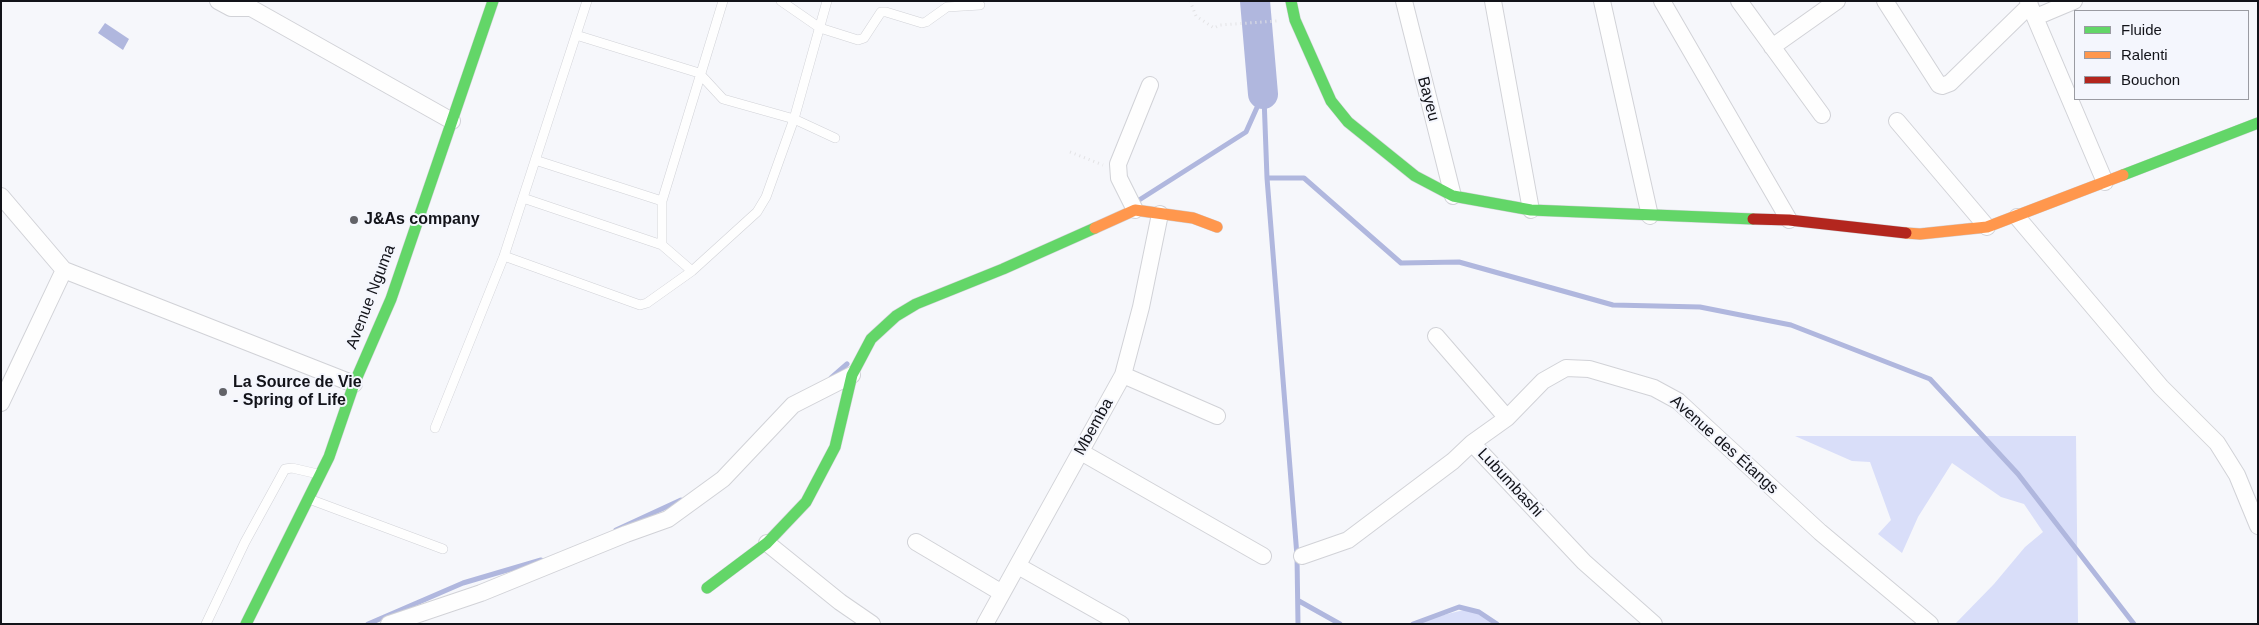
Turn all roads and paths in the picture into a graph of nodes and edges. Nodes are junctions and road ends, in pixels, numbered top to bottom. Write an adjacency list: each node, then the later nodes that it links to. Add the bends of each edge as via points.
1 (218, 1): 27 (street, via 231,8 251,8)
2 (494, 1): 27 (street, Avenue Nguma)
3 (587, 1): 21 (lane)
4 (723, 1): 23 (lane)
5 (781, 1): 20 (lane)
6 (827, 1): 20 (lane)
7 (1190, 1): 19 (path, via 1196,16 1214,28)
8 (1291, 1): 19 (street)
9 (1404, 1): 36 (street, Bayeu)
10 (1494, 1): 40 (street)
11 (1602, 1): 42 (street)
12 (1662, 1): 44 (street)
13 (1739, 1): 22 (street)
14 (1837, 1): 22 (street)
15 (1885, 1): 18 (street, via 1942,86 1950,83)
16 (2074, 1): 18 (street)
17 (980, 5): 20 (lane, via 947,7 922,23 881,12 864,38 858,40)
18 (2032, 7): 34 (street)
19 (1295, 20): 36 (street, via 1331,101 1348,122 1415,176)
20 (820, 28): 26 (lane)
21 (576, 35): 23 (lane); 32 (lane)
22 (1772, 47): 25 (street)
23 (699, 73): 26 (lane, via 723,99); 38 (lane)
24 (1150, 85): 33 (street)
25 (1822, 115)
26 (794, 119): 30 (lane); 50 (lane, via 766,198 757,212)
27 (452, 121): 54 (street, Avenue Nguma, via 392,299)
28 (1897, 121): 46 (street)
29 (2258, 123): 34 (street)
30 (835, 138)
31 (1070, 152): 33 (path)
32 (535, 160): 37 (lane); 38 (lane)
33 (1118, 171): 39 (street)
34 (2105, 182): 43 (street)
35 (1, 196): 49 (street)
36 (1454, 196): 40 (street)
37 (523, 198): 47 (lane); 48 (lane)
38 (662, 201): 47 (lane)
39 (1134, 210): 41 (street); 52 (street, via 916,304 890,321 871,339)
40 (1531, 210): 42 (street)
41 (1160, 214): 45 (street, via 1193,218); 53 (street, Mbemba, via 1141,307)
42 (1650, 216): 44 (street)
43 (2017, 217): 46 (street); 63 (street, via 2160,386 2217,444 2237,475)
44 (1789, 220): 46 (street, via 1904,233)
45 (1217, 227)
46 (1987, 227)
47 (662, 245): 50 (lane)
48 (504, 256): 50 (lane, via 640,305); 58 (lane)
49 (64, 270): 54 (street); 55 (street)
50 (692, 271)
51 (1436, 336): 57 (street)
52 (852, 374): 65 (street, via 835,446 806,502); 74 (street, via 793,405 723,479 668,519 481,593)
53 (1122, 375): 56 (street); 60 (street, Mbemba)
54 (354, 384): 61 (street, Avenue Nguma)
55 (1, 403)
56 (1217, 416)
57 (1507, 418): 59 (street, Avenue des Étangs); 79 (street, Avenue des Étangs, via 1543,381 1566,368 1589,369 1667,394 1820,532)
58 (435, 428)
59 (1472, 443): 68 (street, Lubumbashi, via 1348,540); 78 (street, Lubumbashi, via 1584,562)
60 (1081, 452): 67 (street); 69 (street, Mbemba)
61 (321, 474): 62 (street, Avenue Nguma); 72 (lane, via 285,469)
62 (309, 499): 66 (lane); 73 (street, Avenue Nguma)
63 (2258, 526)
64 (916, 542): 71 (street)
65 (767, 543): 70 (street); 75 (street)
66 (442, 549)
67 (1263, 556)
68 (1302, 556)
69 (1018, 566): 71 (street, Mbemba); 77 (street)
70 (707, 588)
71 (1002, 593): 76 (street, Mbemba)
72 (206, 624)
73 (246, 624)
74 (389, 624)
75 (872, 624)
76 (985, 624)
77 (1121, 624)
78 (1654, 624)
79 (1930, 624)

